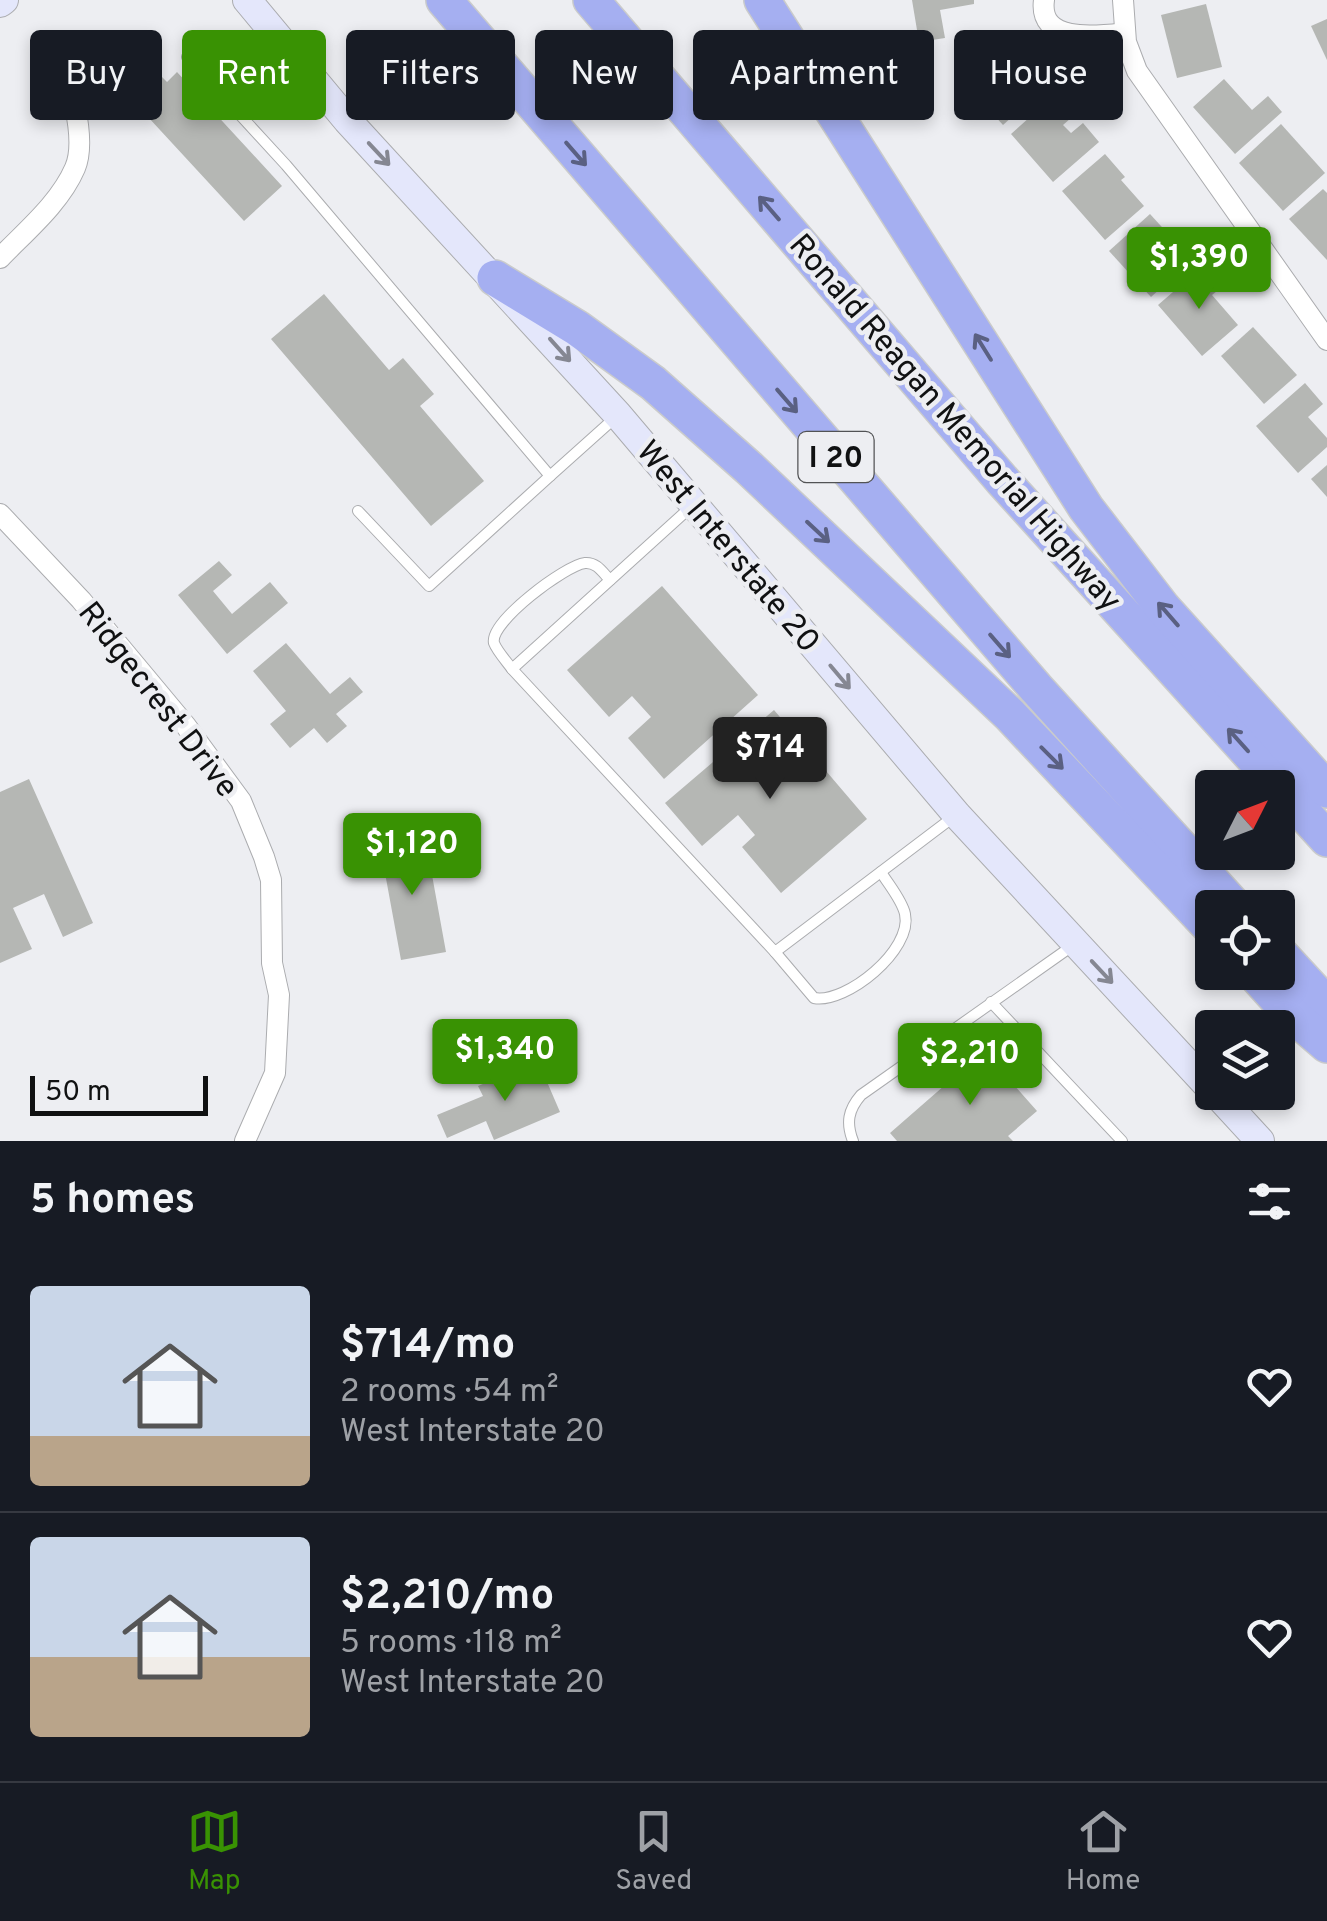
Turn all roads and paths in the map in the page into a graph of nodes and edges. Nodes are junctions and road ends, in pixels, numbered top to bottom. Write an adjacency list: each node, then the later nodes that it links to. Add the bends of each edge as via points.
1 (248, 0): 11 (main road, West Interstate 20, one-way to 11)
2 (444, 0): 24 (highway, I 20, one-way to 24, via 1010,658)
3 (591, 0): 22 (highway, Ronald Reagan Memorial Highway, one-way to 3, via 1002,480)
4 (762, 0): 20 (highway, one-way to 4, via 1162,608 1086,508)
5 (1044, 0): 7 (street, via 1054,28 1075,36)
6 (1123, 0): 7 (street)
7 (1125, 33): 12 (street, via 1136,71)
8 (77, 120): 10 (street, via 77,164 53,203)
9 (245, 120): 14 (lane)
10 (0, 258)
11 (495, 278): 13 (main road, West Interstate 20, one-way to 13); 25 (highway, one-way to 25, via 653,384 749,468 1010,715)
12 (1327, 340)
13 (618, 416): 14 (lane); 15 (main road, West Interstate 20)
14 (550, 476): 16 (lane, via 428,586)
15 (693, 504): 18 (lane); 21 (main road, West Interstate 20, one-way to 21)
16 (358, 511)
17 (0, 514): 35 (street, Ridgecrest Drive, via 186,726 241,801 264,856 279,994 275,1072)
18 (610, 580): 19 (lane); 19 (lane, via 595,564 565,570 508,616 494,642)
19 (512, 669): 27 (lane)
20 (1327, 790)
21 (957, 815): 23 (lane); 26 (main road, West Interstate 20)
22 (1327, 839)
23 (881, 872): 27 (lane); 27 (lane, via 905,915 903,937 844,994 814,998)
24 (1220, 890)
25 (1195, 911)
26 (1076, 943): 30 (lane); 33 (main road, West Interstate 20, one-way to 33)
27 (775, 952)
28 (1295, 970): 31 (highway)
29 (1269, 990): 32 (highway)
30 (991, 1002): 36 (lane, via 861,1095 850,1108); 37 (lane)
31 (1327, 1005)
32 (1327, 1045)
33 (1195, 1071)
34 (1231, 1110): 38 (main road, West Interstate 20)
35 (244, 1141)
36 (853, 1141)
37 (1122, 1141)
38 (1260, 1141)

